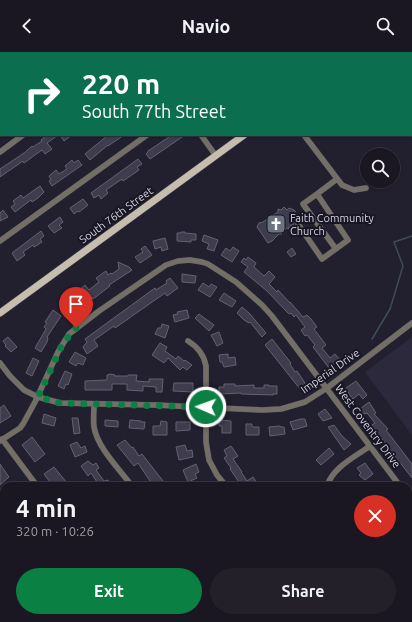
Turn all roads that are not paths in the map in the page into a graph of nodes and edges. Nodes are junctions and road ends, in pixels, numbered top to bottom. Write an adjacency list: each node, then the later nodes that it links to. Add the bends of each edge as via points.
1 (22, 136): 6 (street)
2 (146, 136): 12 (street)
3 (202, 136): 7 (street)
4 (243, 136): 7 (main road, South 76th Street)
5 (305, 136): 8 (street)
6 (0, 152)
7 (216, 156): 14 (main road, South 76th Street)
8 (337, 179): 9 (street, via 347,188); 10 (street)
9 (366, 188)
10 (317, 194): 13 (street, via 348,240); 13 (street, via 303,204)
11 (298, 224): 13 (street, via 322,259)
12 (0, 241)
13 (336, 249)
14 (0, 313)
15 (412, 323): 18 (street, Imperial Drive)
16 (188, 341): 21 (street, via 200,351 205,361)
17 (0, 363): 19 (street, Imperial Drive, via 24,390)
18 (327, 388): 19 (street, West Coventry Drive, via 262,305 220,271 202,262 190,260 161,267 69,334); 21 (street, Imperial Drive, via 304,402 281,409); 23 (street, West Coventry Drive)
19 (38, 397): 20 (street, Imperial Drive, via 60,403); 22 (street, via 20,428)
20 (94, 405): 21 (street, Imperial Drive); 25 (street, via 94,427 97,437)
21 (206, 407): 26 (street, via 209,460)
22 (1, 440): 24 (street)
23 (370, 446): 27 (street, via 336,470); 28 (street, West Coventry Drive)
24 (34, 482)
25 (129, 482)
26 (223, 482)
27 (328, 482)
28 (397, 482)

